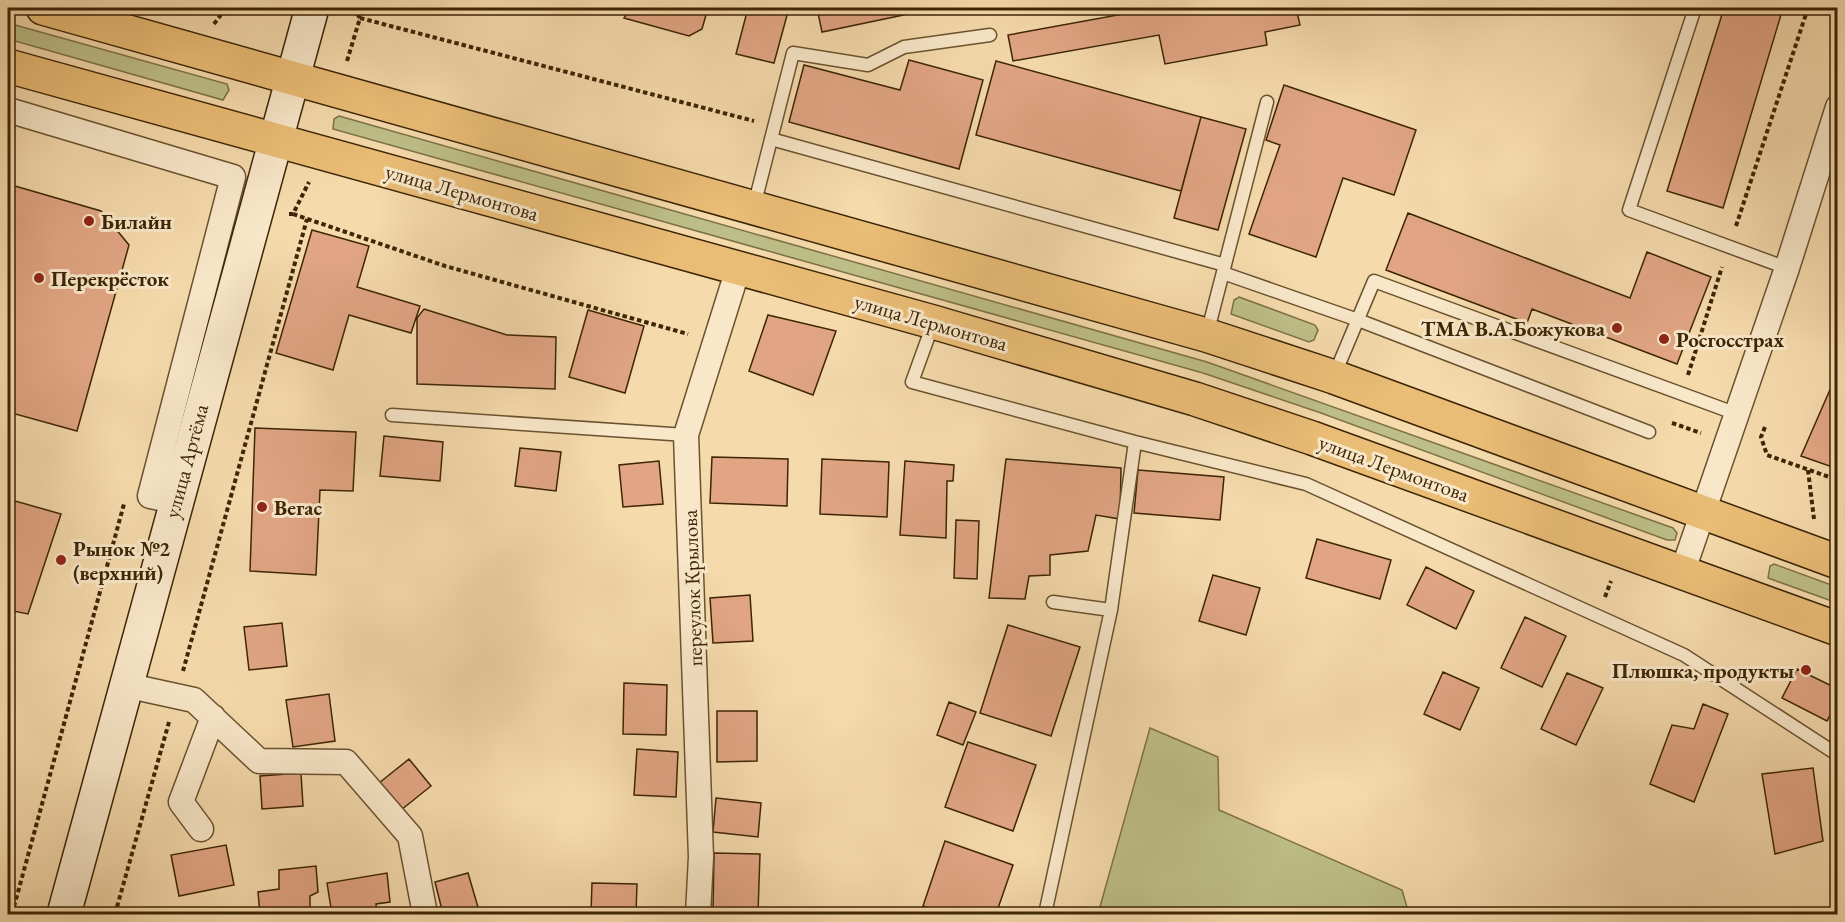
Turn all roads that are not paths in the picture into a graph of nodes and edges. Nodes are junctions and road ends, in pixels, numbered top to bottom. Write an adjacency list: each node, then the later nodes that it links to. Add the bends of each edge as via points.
1 (43, 8): 6 (main road)
2 (312, 8): 6 (main road, улица Артёма)
3 (1695, 8): 13 (lane, via 1629,210)
4 (990, 35): 10 (lane, via 904,47 868,64 793,53)
5 (8, 66): 11 (main road, улица Лермонтова)
6 (294, 76): 11 (main road, улица Артёма); 12 (main road)
7 (1267, 102): 15 (lane)
8 (1838, 107): 13 (street)
9 (8, 111): 25 (street, via 233,177 150,496)
10 (771, 139): 12 (lane); 15 (lane)
11 (276, 140): 14 (main road, улица Лермонтова); 25 (main road, улица Артёма)
12 (754, 207): 18 (main road)
13 (1787, 268): 20 (street)
14 (738, 269): 17 (main road, улица Лермонтова); 23 (street, переулок Крылова)
15 (1224, 269): 16 (lane); 18 (lane)
16 (1358, 320): 19 (lane); 20 (lane, via 1374,281); 22 (lane)
17 (933, 322): 24 (lane, via 912,382); 28 (main road, улица Лермонтова, via 1217,406)
18 (1206, 335): 19 (main road)
19 (1334, 377): 26 (main road)
20 (1737, 414): 26 (street)
21 (392, 415): 23 (lane)
22 (1649, 432)
23 (686, 435): 38 (street, переулок Крылова, via 701,857)
24 (1135, 442): 30 (lane); 34 (lane, via 1306,484 1684,655)
25 (175, 501): 32 (main road, улица Артёма)
26 (1701, 513): 27 (main road); 28 (street)
27 (1838, 562)
28 (1682, 573): 31 (main road, улица Лермонтова)
29 (1053, 602): 30 (lane)
30 (1111, 610): 39 (lane)
31 (1833, 632)
32 (125, 685): 33 (street, via 194,700); 36 (main road, улица Артёма)
33 (213, 717): 35 (street, via 181,802); 37 (street, via 259,761 345,762 410,836)
34 (1838, 754)
35 (201, 829)
36 (63, 915)
37 (425, 915)
38 (698, 915)
39 (1045, 915)

